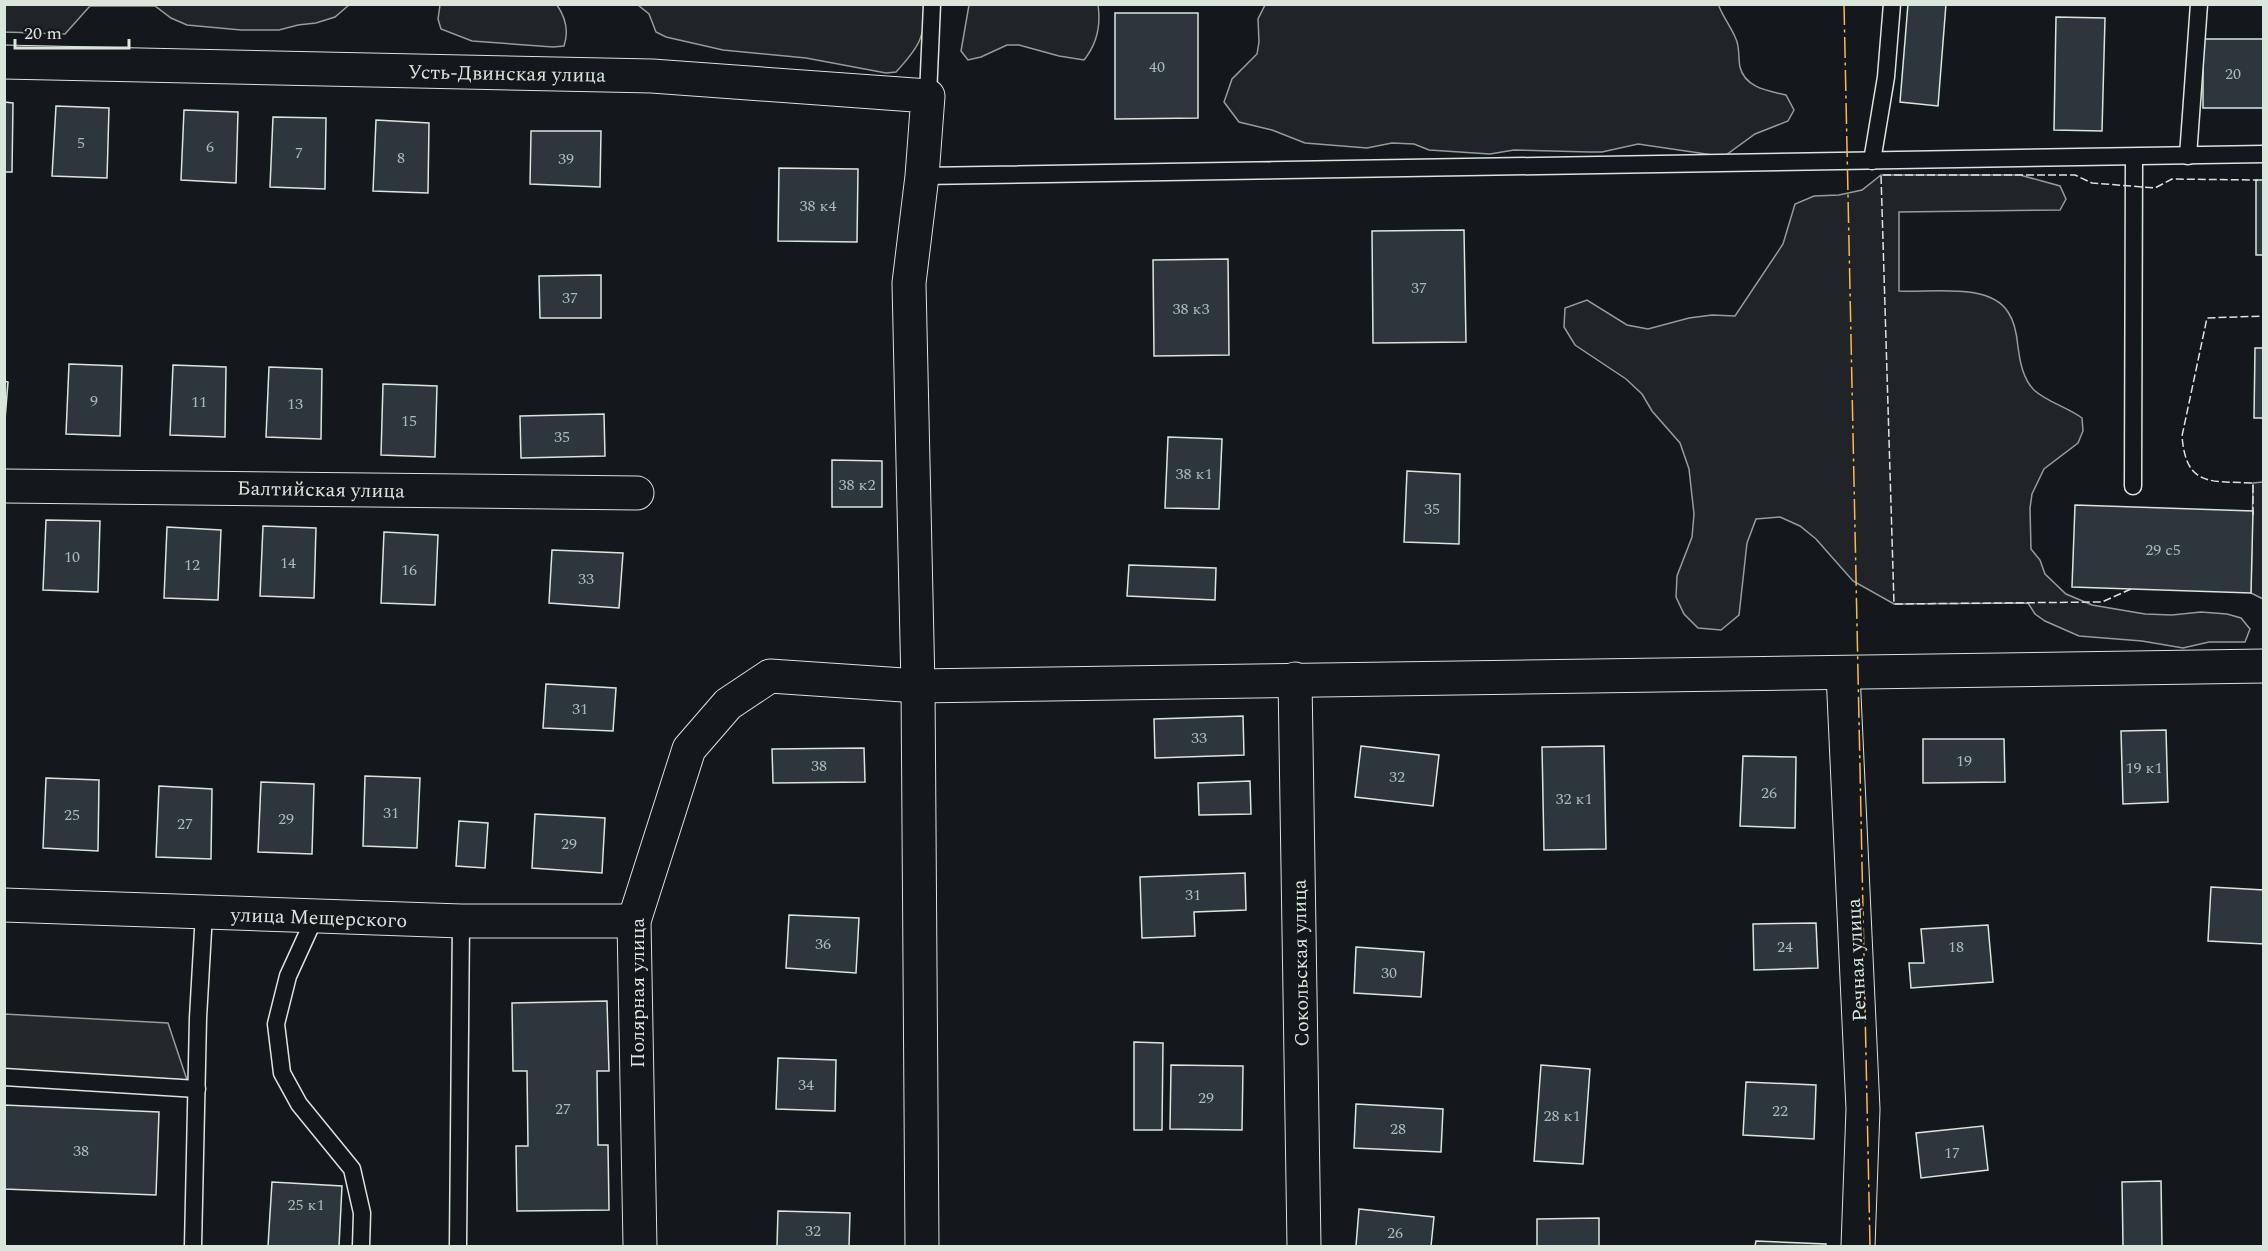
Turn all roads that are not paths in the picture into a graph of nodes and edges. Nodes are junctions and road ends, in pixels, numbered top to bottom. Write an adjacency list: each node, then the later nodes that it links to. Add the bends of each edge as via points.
1 (932, 4): 5 (lane)
2 (1892, 4): 9 (lane, via 1886,77)
3 (2199, 4): 7 (lane)
4 (4, 62): 5 (street, Усть-Двинская улица, via 652,76)
5 (928, 96): 10 (street)
6 (2264, 154): 7 (lane)
7 (2188, 156): 8 (lane)
8 (2134, 157): 9 (lane); 12 (lane)
9 (1872, 161): 10 (lane)
10 (921, 176): 17 (street, via 909,283)
11 (4, 486): 13 (street, Балтийская улица)
12 (2133, 486)
13 (637, 493)
14 (2264, 666): 15 (street)
15 (1843, 673): 16 (street); 31 (street, Речная улица, via 1863,1109)
16 (1295, 679): 17 (street); 30 (street, Сокольская улица)
17 (918, 686): 22 (street, Полярная улица, via 770,676 728,704 689,749); 29 (street)
18 (4, 905): 19 (street, улица Мещерского)
19 (204, 913): 20 (street, улица Мещерского); 24 (lane)
20 (315, 917): 21 (street, улица Мещерского); 26 (lane, via 288,976 276,1024 282,1072 299,1104 352,1169 362,1213)
21 (461, 921): 22 (street, улица Мещерского); 27 (lane)
22 (633, 921): 28 (street, Полярная улица)
23 (4, 1077): 24 (lane)
24 (197, 1089): 25 (lane)
25 (193, 1246)
26 (361, 1246)
27 (458, 1246)
28 (640, 1246)
29 (922, 1246)
30 (1304, 1246)
31 (1858, 1246)

